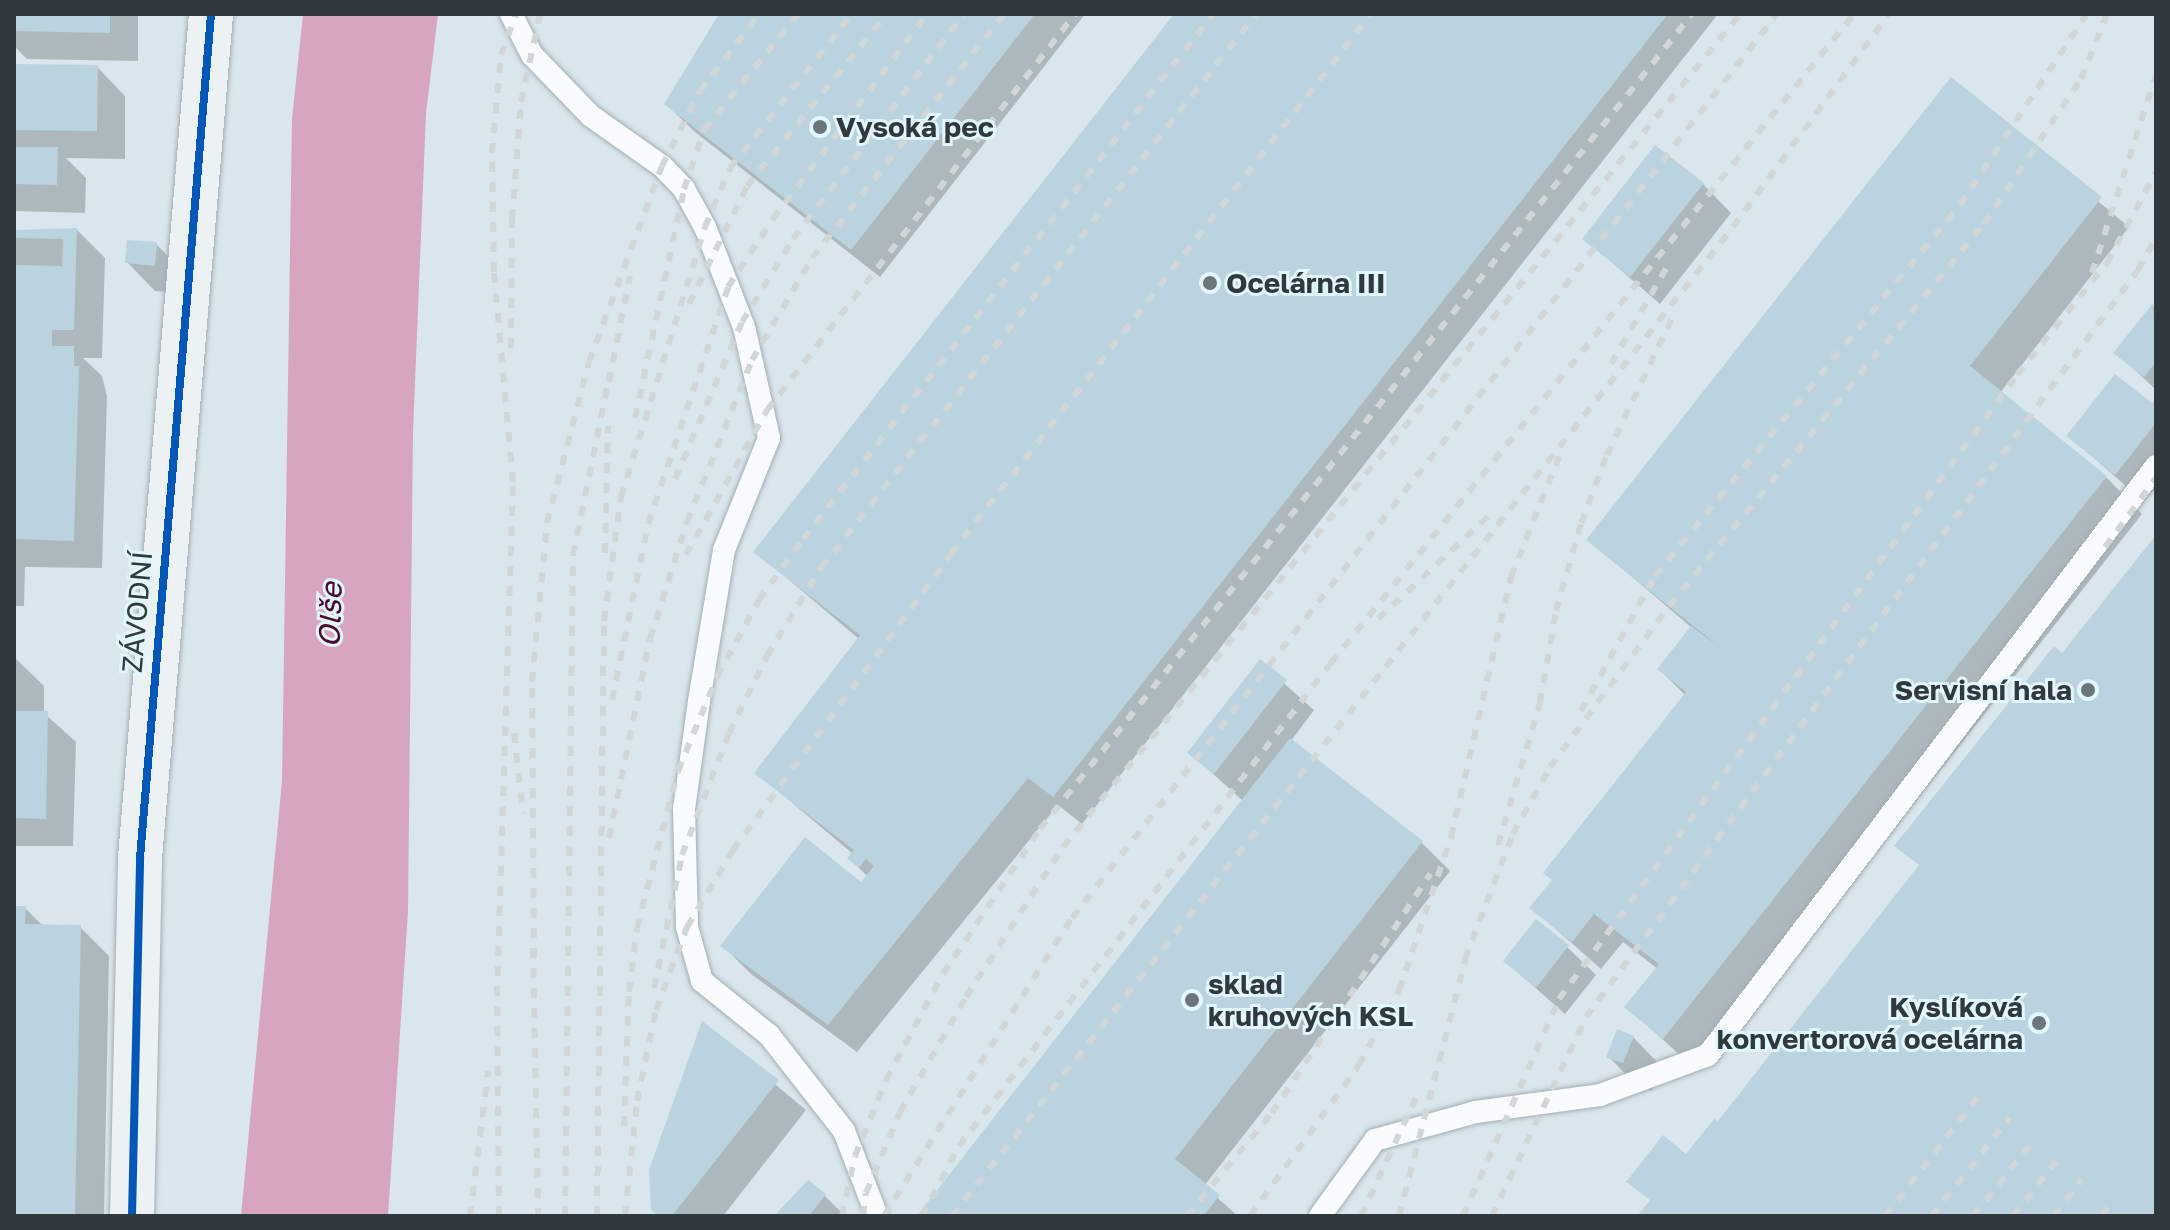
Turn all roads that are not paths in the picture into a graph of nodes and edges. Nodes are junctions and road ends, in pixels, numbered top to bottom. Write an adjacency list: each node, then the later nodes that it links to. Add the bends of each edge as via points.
1 (211, 14): 4 (street, ZÁVODNÍ, via 140,858)
2 (511, 14): 5 (lane, via 532,55 591,116 662,166 684,189 705,227 744,327 769,438 724,550 684,809 687,927 702,981 769,1035 844,1131)
3 (2156, 466): 6 (lane, via 1708,1055 1600,1095 1476,1112 1375,1140)
4 (132, 1216)
5 (877, 1216)
6 (1320, 1216)

